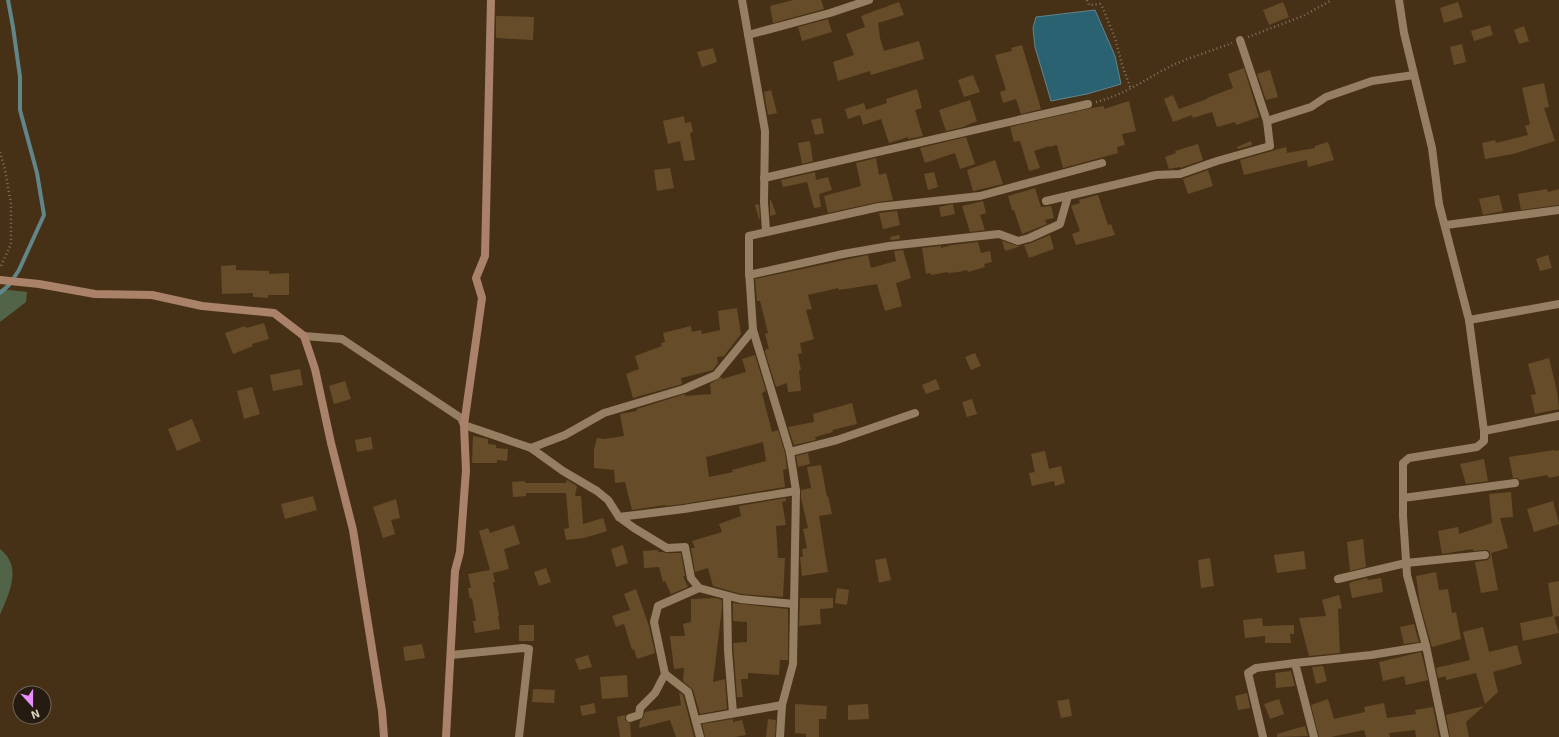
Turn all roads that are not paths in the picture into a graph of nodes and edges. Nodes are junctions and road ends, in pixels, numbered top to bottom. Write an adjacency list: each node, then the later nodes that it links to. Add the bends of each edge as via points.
1 (490, 0): 25 (street, via 485,256 476,278 482,298)
2 (742, 0): 5 (street)
3 (869, 0): 5 (street)
4 (1399, 0): 7 (street)
5 (748, 35): 11 (street, via 765,131)
6 (1240, 40): 9 (street)
7 (1414, 76): 9 (street, via 1372,81 1326,97 1311,107); 15 (street, via 1432,148 1439,204)
8 (1088, 104): 11 (street)
9 (1267, 120): 12 (street, via 1270,146 1180,174 1156,175)
10 (1102, 163): 16 (street, via 980,196 879,207)
11 (764, 178): 16 (street)
12 (1068, 196): 13 (street); 17 (street, via 1060,224 1018,241 999,234 889,246)
13 (1046, 201)
14 (1559, 210): 15 (street)
15 (1446, 225): 20 (street)
16 (766, 231): 17 (street, via 749,236)
17 (749, 275): 21 (street)
18 (0, 280): 22 (street, via 95,294 152,295 202,306 274,313)
19 (1559, 304): 20 (street)
20 (1470, 320): 26 (street)
21 (753, 330): 27 (street, via 716,375 684,389 604,413 565,435); 28 (street)
22 (304, 336): 25 (street, via 342,339 461,418); 47 (street, via 315,369 353,530)
23 (915, 413): 28 (street, via 837,440)
24 (1559, 416): 26 (street)
25 (464, 425): 27 (street); 40 (street, via 466,470 460,552 455,571)
26 (1484, 431): 31 (street, via 1484,441 1477,447 1409,458 1403,463)
27 (531, 448): 32 (street, via 597,491 608,500)
28 (790, 452): 30 (street)
29 (1515, 483): 31 (street)
30 (796, 491): 32 (street); 38 (street)
31 (1403, 498): 34 (street)
32 (619, 517): 36 (street, via 667,548 685,547 691,578)
33 (1485, 555): 34 (street)
34 (1406, 563): 35 (street); 39 (street)
35 (1338, 579)
36 (698, 588): 37 (street); 42 (street, via 658,606 654,622)
37 (727, 596): 38 (street, via 740,600); 44 (street)
38 (794, 604): 43 (street, via 793,664)
39 (1426, 646): 41 (street); 54 (street)
40 (451, 655): 48 (street); 49 (street, via 529,649)
41 (1295, 663): 52 (street, via 1256,668 1248,673); 53 (street)
42 (665, 674): 45 (street, via 655,692 640,708 639,716); 46 (street, via 688,692)
43 (782, 705): 44 (street); 51 (street)
44 (733, 713): 46 (street)
45 (630, 718)
46 (696, 720): 50 (street)
47 (384, 737)
48 (446, 737)
49 (519, 737)
50 (700, 737)
51 (780, 737)
52 (1263, 737)
53 (1314, 737)
54 (1445, 737)

